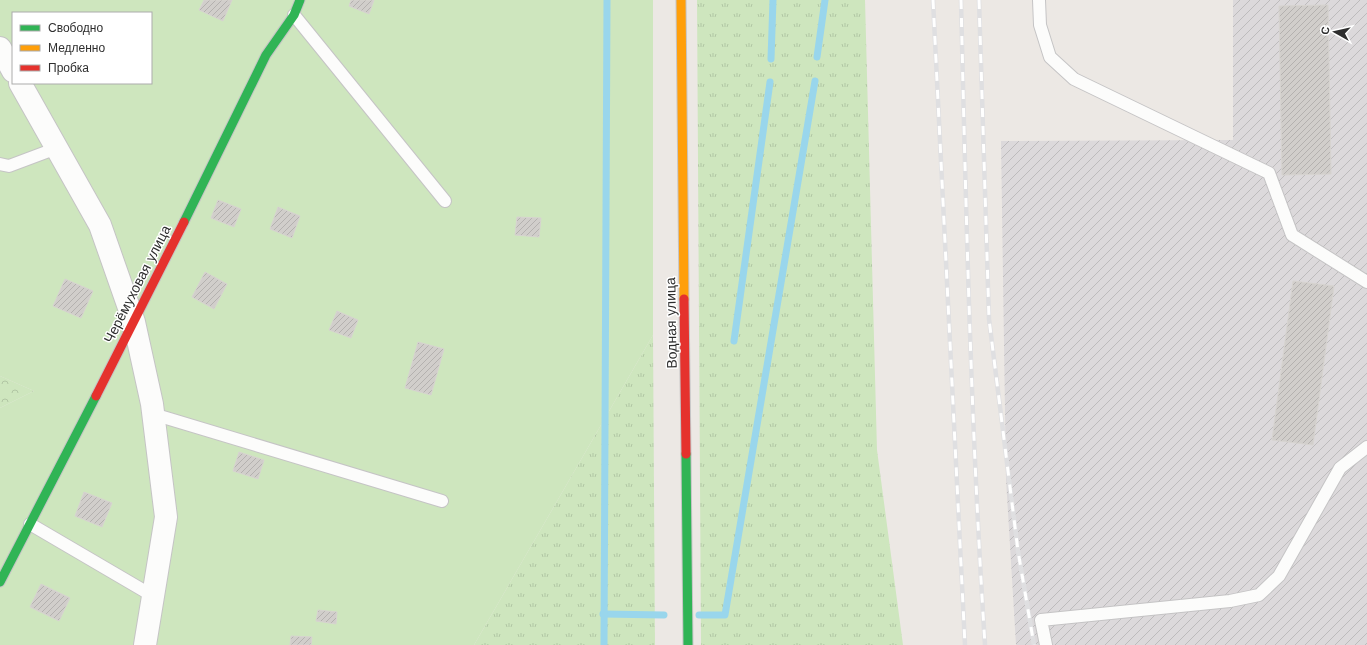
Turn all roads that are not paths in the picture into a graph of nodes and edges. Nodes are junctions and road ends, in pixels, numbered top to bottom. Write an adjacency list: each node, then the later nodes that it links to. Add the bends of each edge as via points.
1 (300, 0): 4 (street, Черёмуховая улица)
2 (681, 0): 20 (street, Водная улица)
3 (1039, 0): 11 (lane, via 1040,25 1050,57 1074,80 1269,173 1292,235)
4 (294, 14): 10 (lane); 12 (street, Черёмуховая улица, via 266,55)
5 (0, 48): 6 (street)
6 (12, 69)
7 (21, 84): 8 (street)
8 (57, 148): 9 (lane, via 9,166); 12 (street, via 100,224)
9 (0, 164)
10 (445, 201)
11 (1367, 282)
12 (134, 322): 13 (street); 16 (street, Черёмуховая улица)
13 (153, 414): 15 (lane); 18 (street, via 166,517)
14 (1367, 447): 21 (lane, via 1340,468 1279,576 1259,594 1230,601 1041,620)
15 (442, 501)
16 (30, 524): 17 (street, Черёмуховая улица); 18 (lane)
17 (0, 582)
18 (153, 596): 19 (street)
19 (145, 645)
20 (688, 645)
21 (1046, 645)

